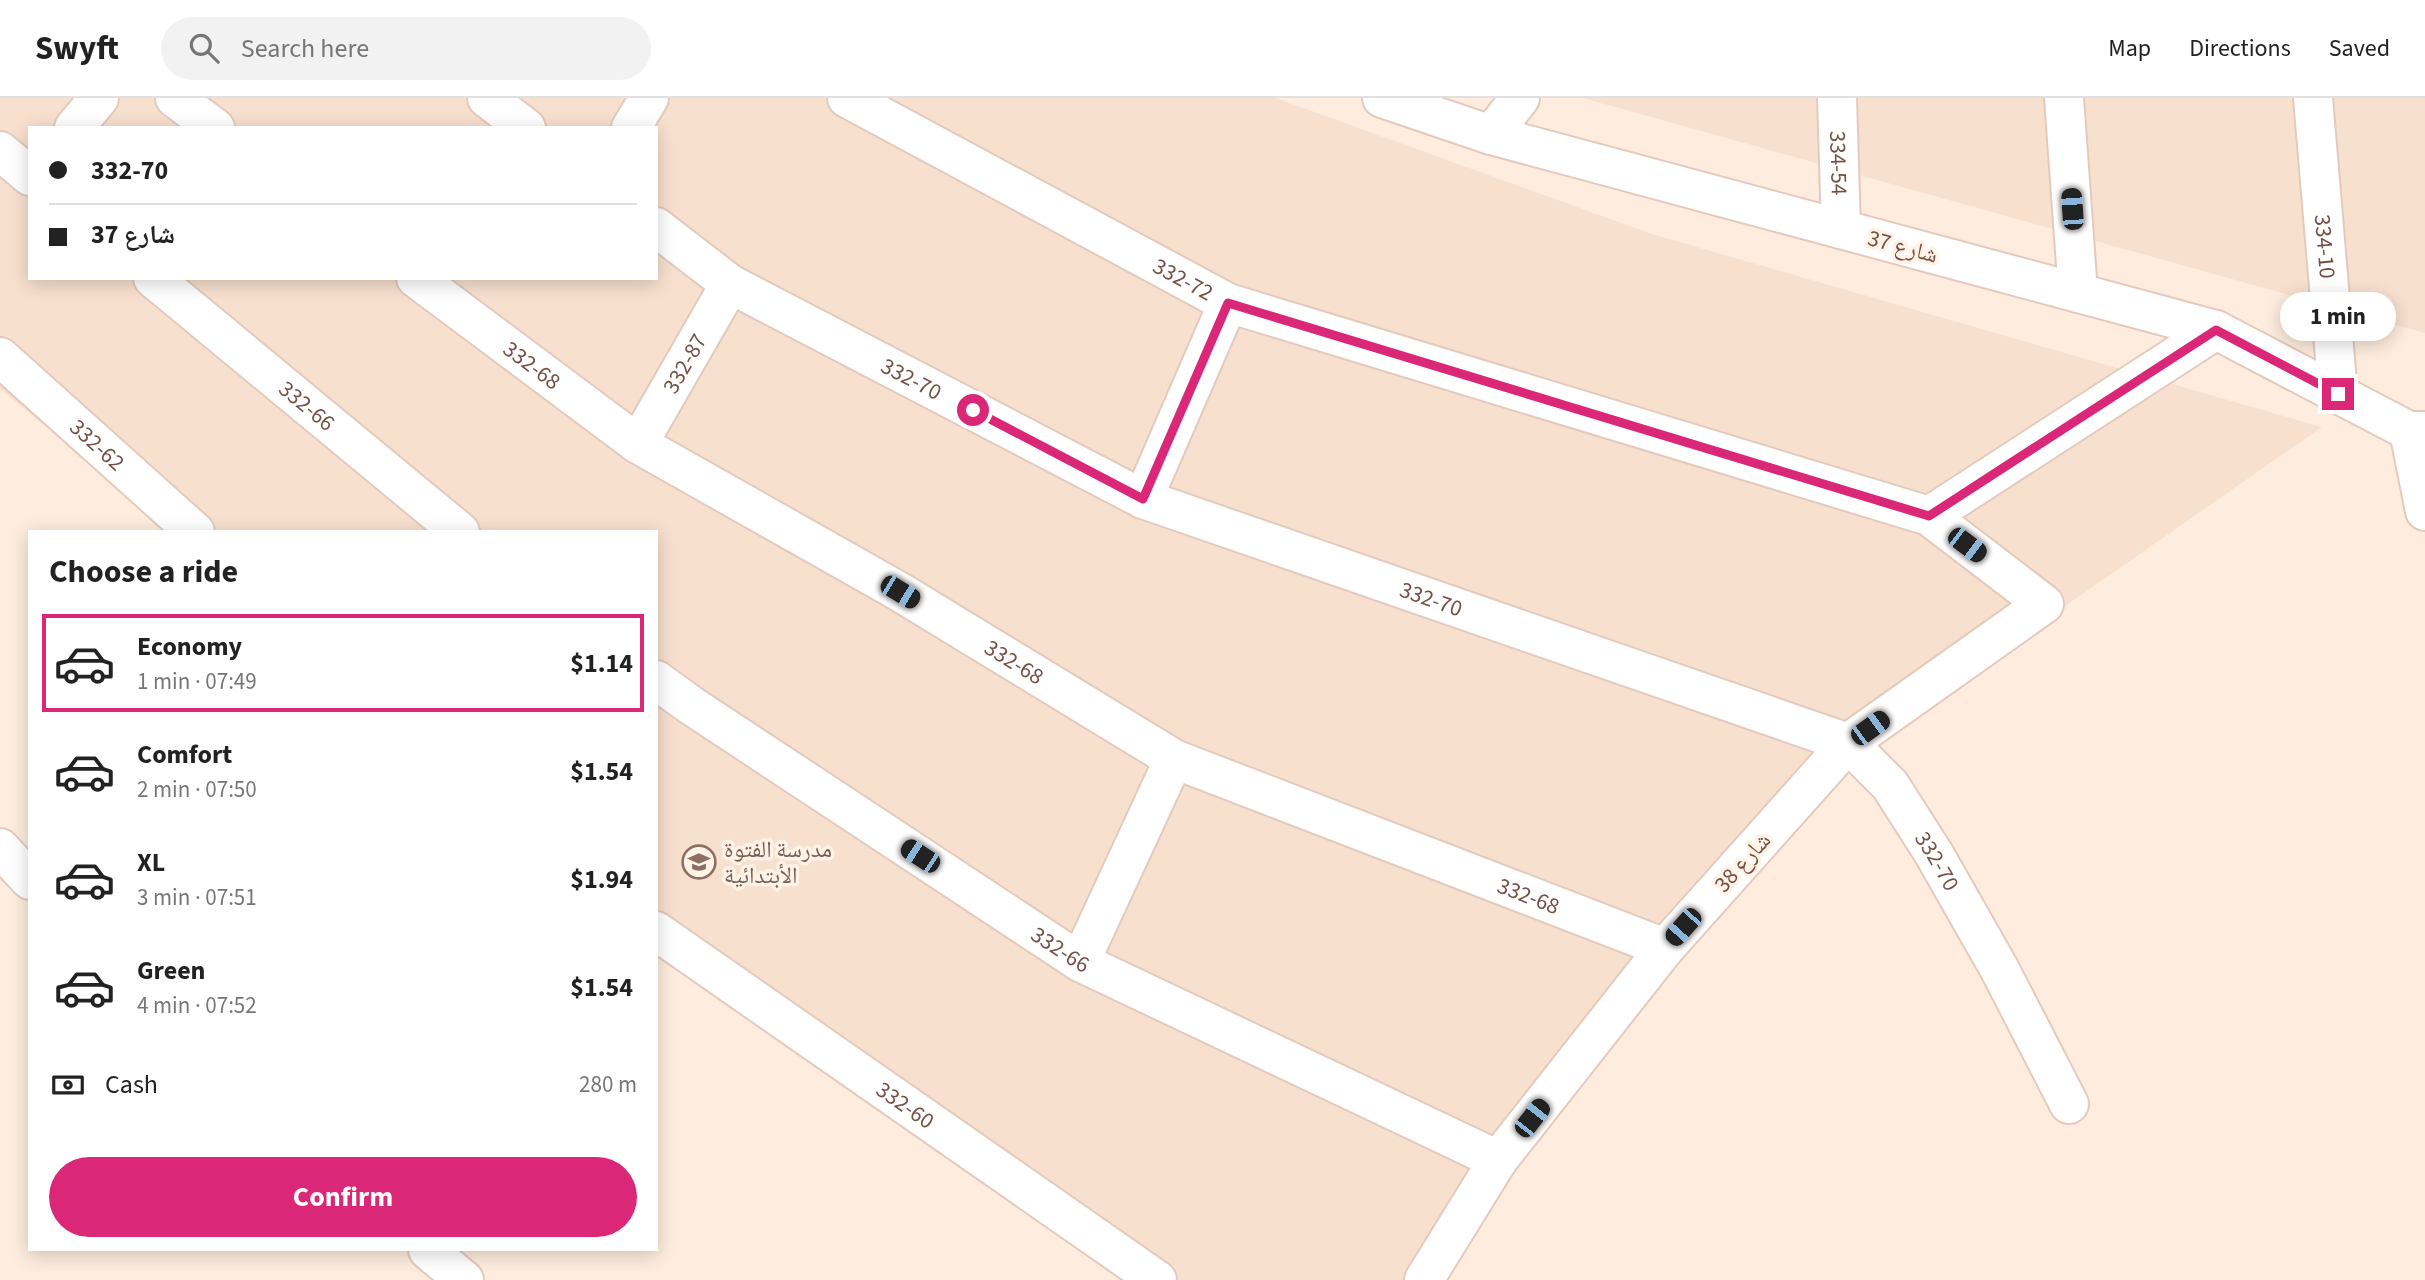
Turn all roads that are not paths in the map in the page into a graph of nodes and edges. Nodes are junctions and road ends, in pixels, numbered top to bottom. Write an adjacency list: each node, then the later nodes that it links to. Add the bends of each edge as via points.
1 (99, 98): 11 (street)
2 (175, 98): 12 (street)
3 (487, 98): 13 (street)
4 (649, 98): 14 (street)
5 (847, 98): 24 (street, 332-72)
6 (1382, 98): 15 (street, شارع 37)
7 (1520, 98): 15 (street)
8 (1837, 98): 18 (street, 334-54)
9 (2064, 98): 23 (street)
10 (2313, 98): 27 (street, 334-10)
11 (76, 126)
12 (212, 126)
13 (523, 126)
14 (632, 126)
15 (1491, 135): 18 (street, شارع 37)
16 (0, 151): 17 (street)
17 (28, 174)
18 (1841, 229): 23 (street, شارع 37)
19 (658, 230): 22 (street, 332-70)
20 (155, 280): 34 (street, 332-66)
21 (419, 280): 29 (street, 332-68)
22 (730, 284): 29 (street, 332-87); 30 (street, 332-70)
23 (2078, 293): 25 (street, شارع 37)
24 (1228, 303): 30 (street); 32 (street, 332-72)
25 (2216, 330): 27 (street, شارع 37); 32 (street)
26 (0, 357): 33 (street, 332-62)
27 (2338, 394): 28 (street, شارع 37)
28 (2417, 431): 31 (street)
29 (638, 444): 38 (street, 332-68, via 900,592)
30 (1143, 499): 37 (street, 332-70)
31 (2425, 511)
32 (1929, 516): 35 (street, 332-72)
33 (193, 530)
34 (458, 530)
35 (2044, 604): 37 (street, شارع 38)
36 (658, 681): 43 (street, 332-66)
37 (1848, 743): 42 (street, شارع 38); 44 (street, 332-70, via 1890,785 1934,855)
38 (1174, 759): 42 (street, 332-68); 43 (street)
39 (0, 848): 40 (street)
40 (28, 878)
41 (658, 931): 48 (street, 332-60)
42 (1665, 948): 45 (street, شارع 38)
43 (1080, 962): 45 (street, 332-66)
44 (2069, 1104)
45 (1499, 1160): 49 (street, شارع 38)
46 (429, 1251): 47 (street)
47 (464, 1280)
48 (1157, 1280)
49 (1424, 1280)

